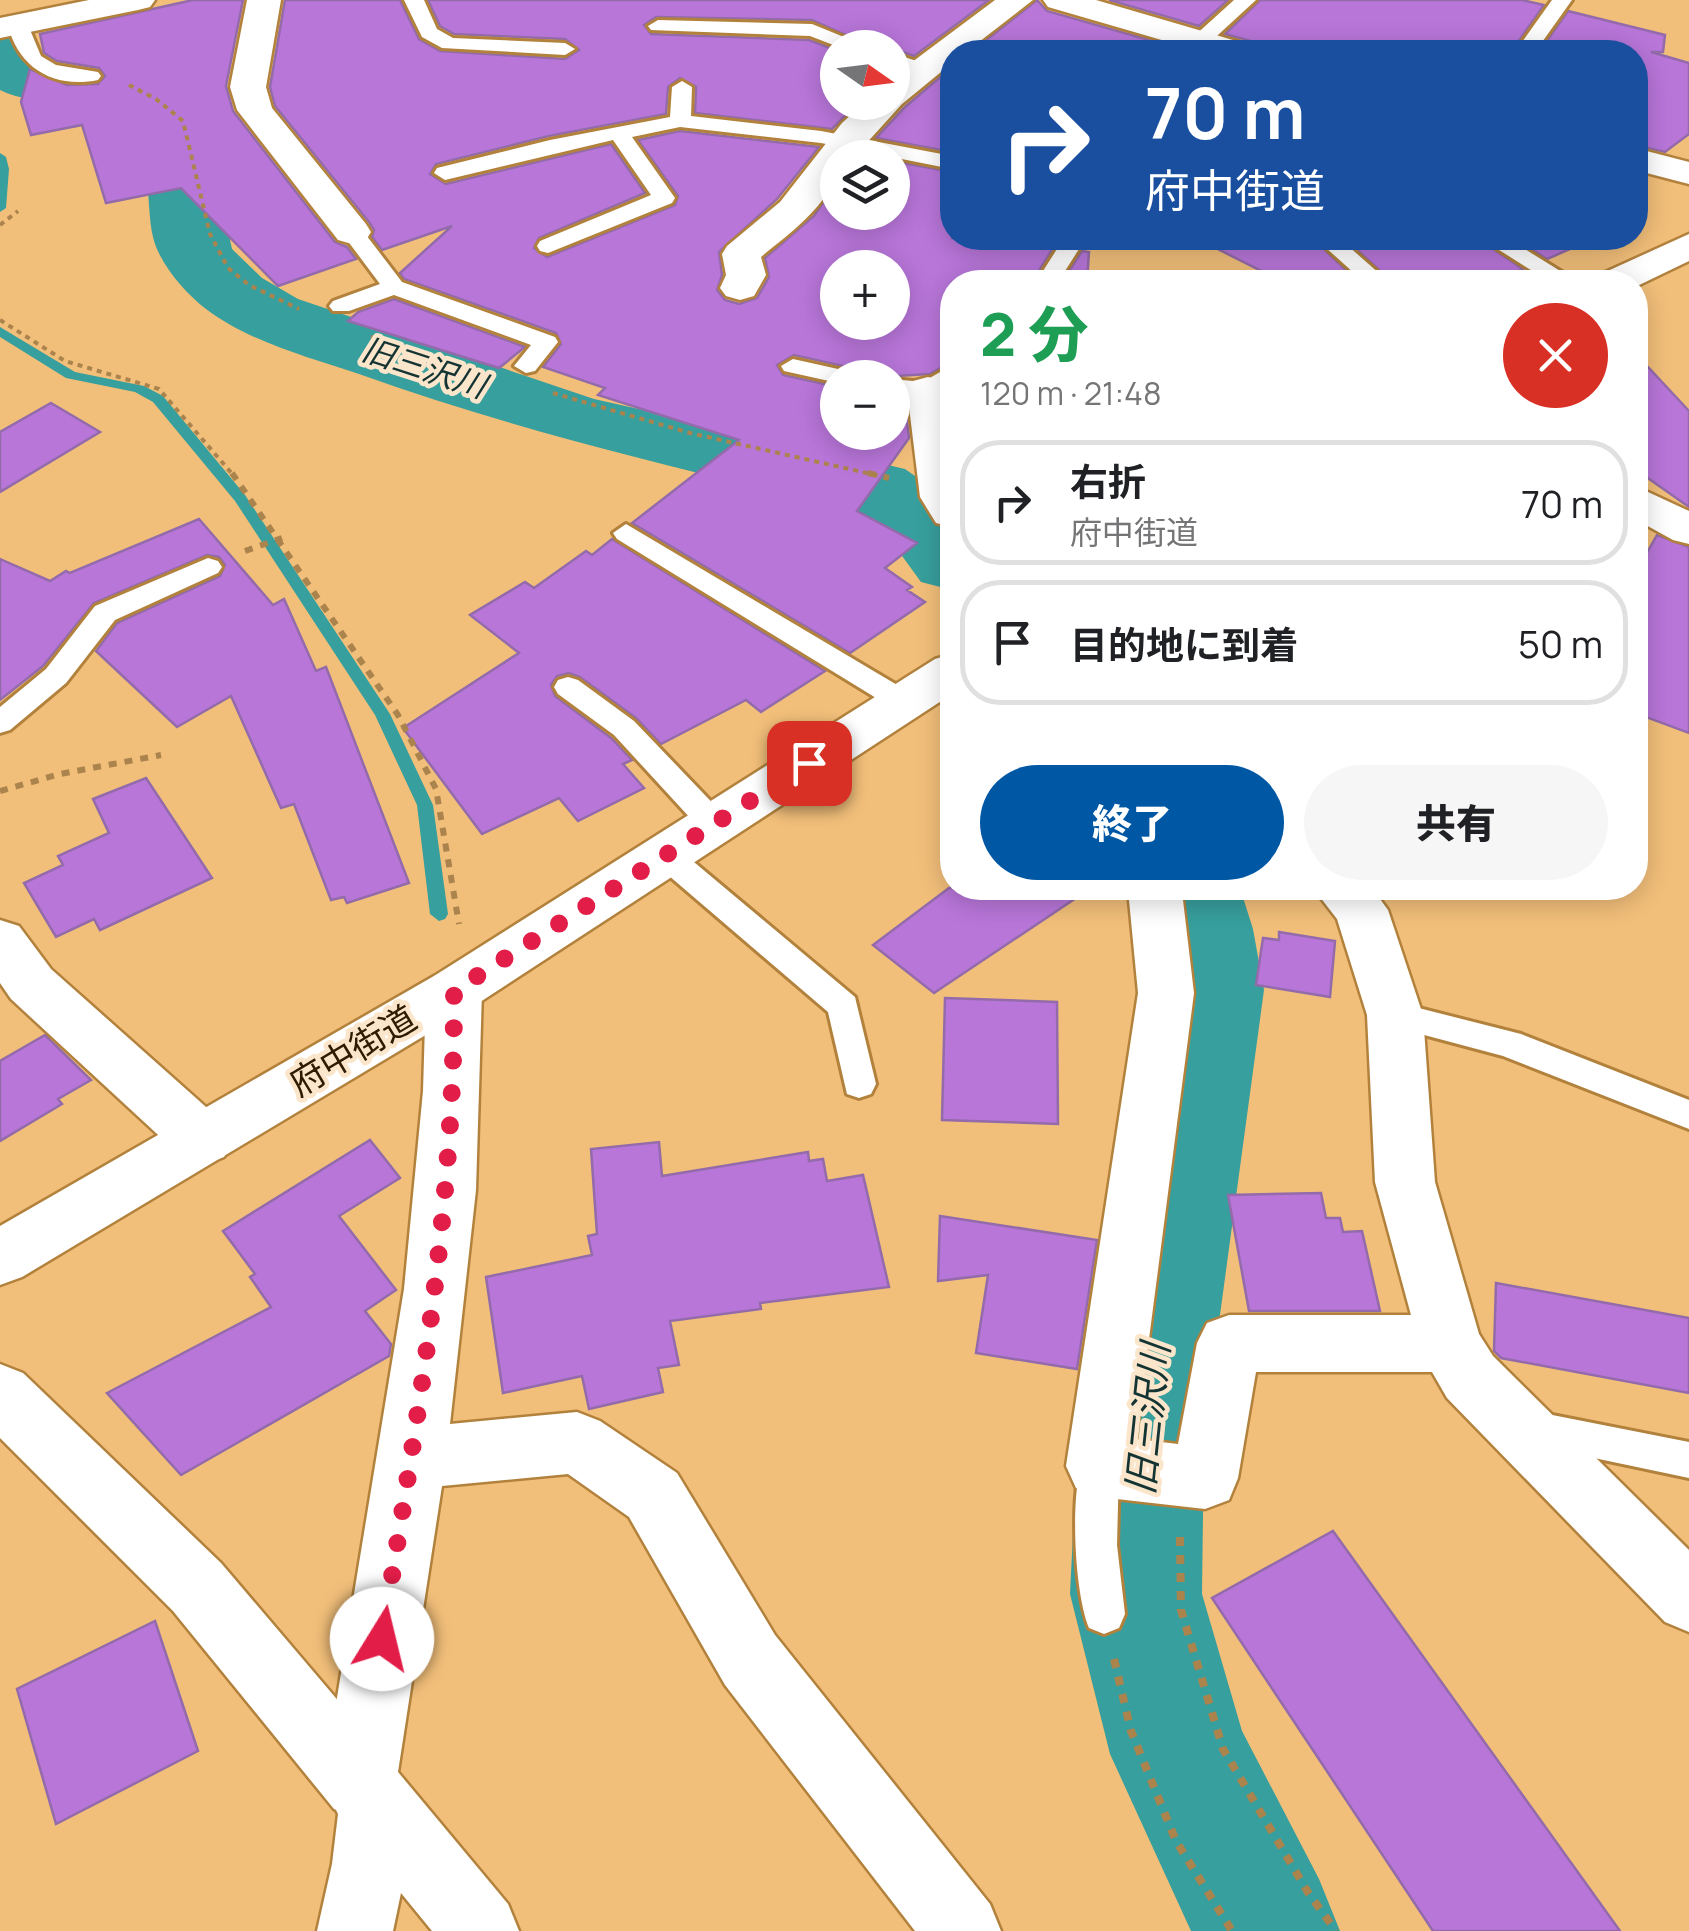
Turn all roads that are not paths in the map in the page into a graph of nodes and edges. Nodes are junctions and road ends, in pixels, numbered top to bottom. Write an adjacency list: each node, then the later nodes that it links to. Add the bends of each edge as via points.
1 (138, 0): 8 (street)
2 (264, 0): 31 (street, via 248,87 255,110)
3 (414, 0): 16 (lane, via 430,33 449,44)
4 (1016, 0): 11 (street)
5 (1060, 0): 12 (street)
6 (1246, 0): 13 (lane)
7 (1562, 0): 14 (lane)
8 (9, 26): 18 (lane, via 43,68)
9 (658, 26): 10 (lane)
10 (820, 33)
11 (948, 40)
12 (1193, 40)
13 (1202, 40)
14 (1534, 40)
15 (940, 45): 17 (street)
16 (565, 49)
17 (910, 62)
18 (91, 76)
19 (682, 88): 21 (lane)
20 (867, 120): 24 (street)
21 (680, 122): 22 (lane); 23 (lane)
22 (618, 132): 28 (lane); 32 (lane, via 664,198)
23 (834, 140)
24 (850, 140)
25 (910, 155): 26 (lane)
26 (940, 161)
27 (1648, 162): 29 (street)
28 (445, 173)
29 (1689, 173)
30 (820, 178): 40 (street, via 740,254 746,275)
31 (352, 232): 39 (lane)
32 (548, 246)
33 (1689, 246): 38 (street)
34 (1340, 250): 36 (lane)
35 (1511, 250): 37 (lane)
36 (1363, 270)
37 (1546, 270)
38 (1640, 270)
39 (394, 287): 41 (lane); 42 (lane, via 546,342)
40 (740, 288)
41 (342, 306)
42 (526, 366)
43 (793, 366): 44 (lane)
44 (820, 372)
45 (924, 383): 46 (street)
46 (940, 484)
47 (1648, 507): 48 (street)
48 (1689, 530)
49 (626, 533): 52 (lane)
50 (208, 567): 53 (lane, via 105,612 56,676)
51 (568, 688): 54 (lane, via 624,728)
52 (936, 688): 54 (street, 府中街道)
53 (0, 724)
54 (714, 824): 55 (street, 府中街道)
55 (666, 856): 59 (street, 府中街道); 61 (lane, via 843,1006)
56 (1156, 900): 70 (street, via 1166,993)
57 (1352, 900): 60 (street, via 1362,910)
58 (0, 942): 63 (street, via 31,984)
59 (454, 991): 63 (street, 府中街道); 68 (street, via 442,1234)
60 (1394, 1015): 62 (lane, via 1509,1044); 65 (street, via 1405,1182)
61 (860, 1084)
62 (1689, 1115)
63 (203, 1140): 64 (street, 府中街道)
64 (0, 1258)
65 (1450, 1344): 67 (street, via 1470,1377); 70 (street, via 1229,1343 1205,1478)
66 (0, 1394): 73 (street, via 197,1587)
67 (1522, 1427): 69 (lane); 71 (street)
68 (410, 1458): 73 (street); 76 (street, via 576,1443 652,1494 750,1660)
69 (1689, 1460)
70 (1099, 1466): 72 (lane)
71 (1689, 1598)
72 (1104, 1614)
73 (368, 1793): 74 (street, via 370,1864); 75 (street)
74 (356, 1931)
75 (481, 1931)
76 (963, 1931)

